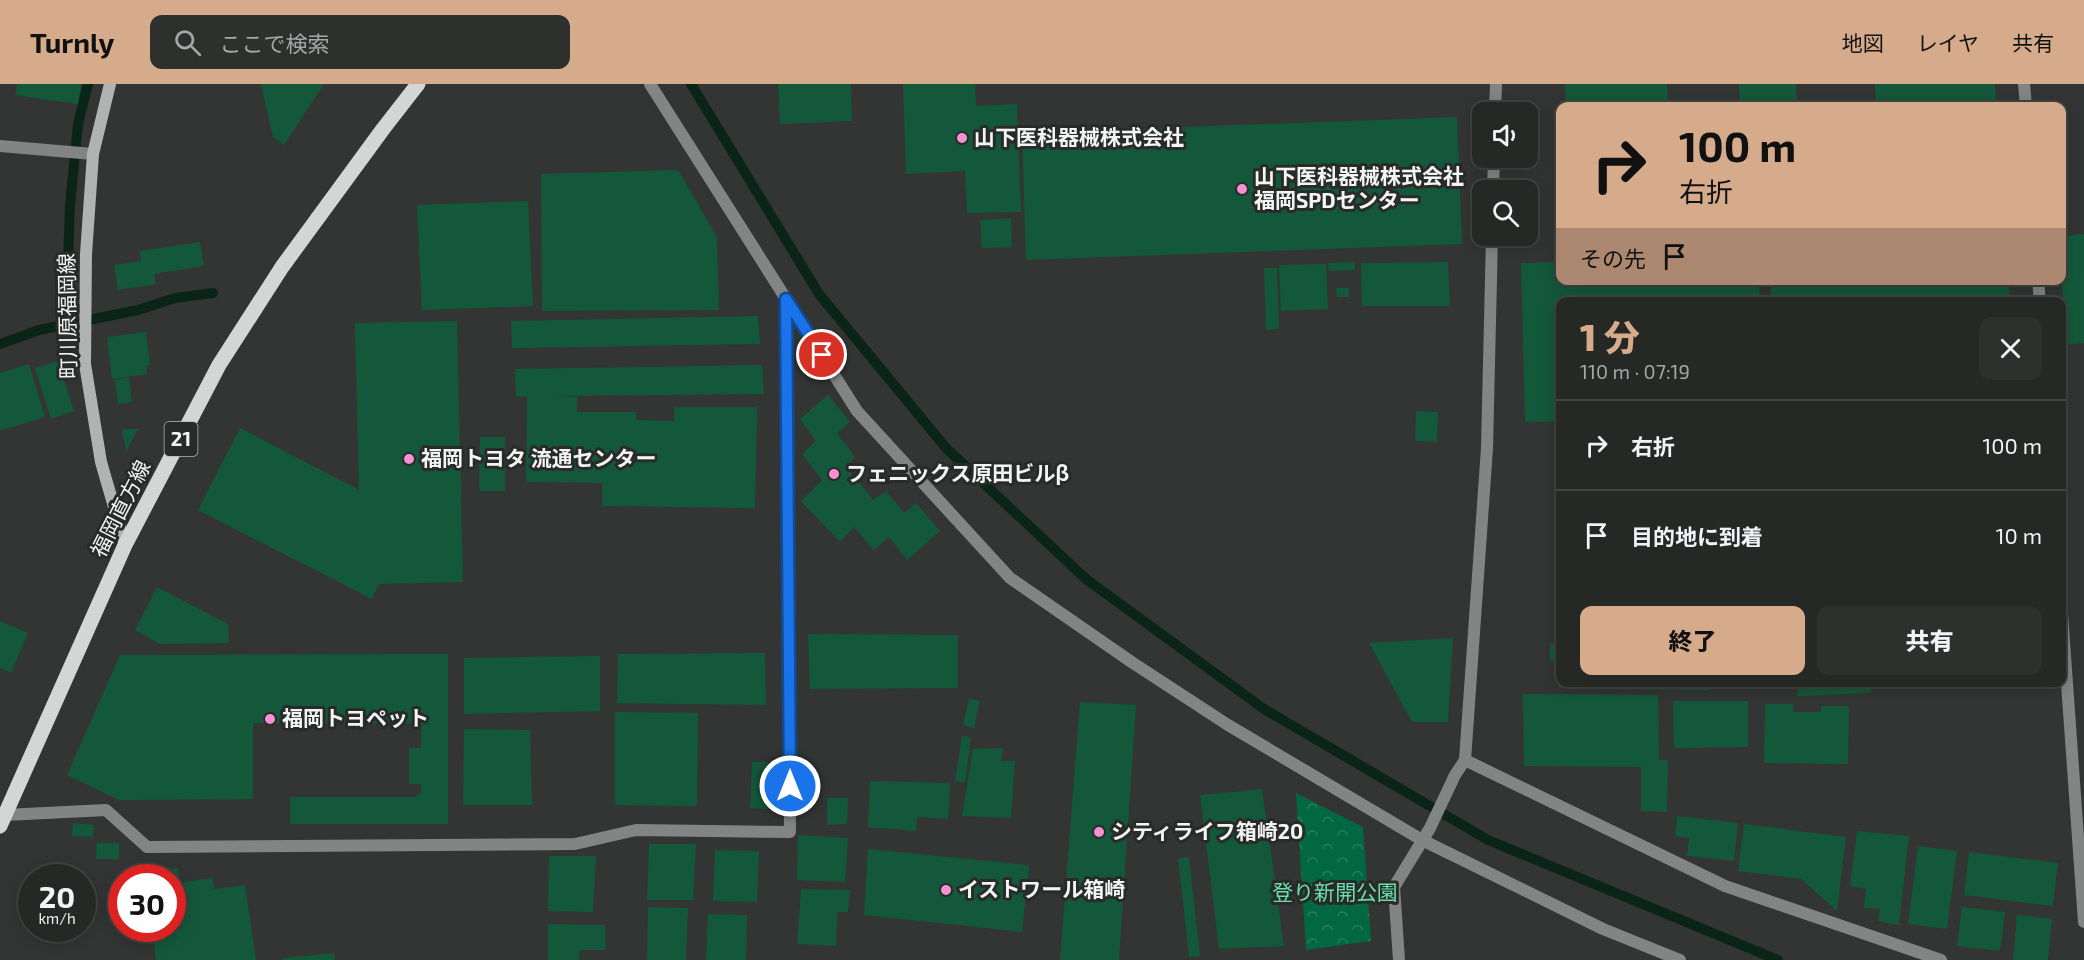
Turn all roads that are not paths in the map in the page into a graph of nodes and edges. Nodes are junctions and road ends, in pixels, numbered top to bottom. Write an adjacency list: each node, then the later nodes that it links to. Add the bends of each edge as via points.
1 (110, 84): 9 (main road, 町川原福岡線)
2 (418, 84): 12 (main road, 福岡直方線 / 21, via 282,267 231,345)
3 (650, 84): 11 (street)
4 (1496, 84): 6 (street)
5 (2024, 84): 7 (street)
6 (1495, 102)
7 (2026, 102)
8 (0, 146): 9 (street)
9 (93, 154): 12 (main road, 町川原福岡線, via 86,254 85,364 101,462)
10 (1492, 246): 14 (street, via 1487,448)
11 (786, 299): 15 (street, via 790,832 636,830 575,844 147,848 106,810); 16 (street, via 857,411 1010,578 1228,725)
12 (125, 545): 15 (main road, 福岡直方線 / 21)
13 (2066, 669): 17 (street)
14 (1465, 760): 16 (street); 20 (street, via 1725,886)
15 (3, 821)
16 (1422, 840): 18 (street, via 1394,887); 19 (street, via 1603,929)
17 (2084, 922)
18 (1399, 960)
19 (1680, 960)
20 (1941, 960)

